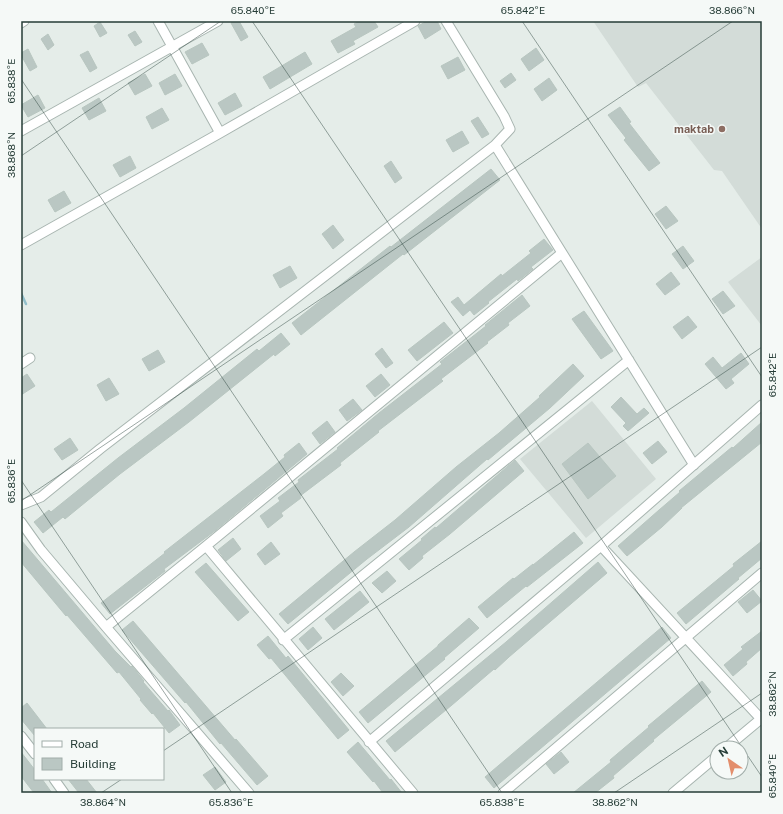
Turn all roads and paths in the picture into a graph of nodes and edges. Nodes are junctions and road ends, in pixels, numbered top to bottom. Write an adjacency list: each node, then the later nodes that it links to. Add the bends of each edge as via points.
1 (24, 21): 6 (street)
2 (158, 21): 7 (street)
3 (218, 21): 7 (street)
4 (415, 21): 9 (street)
5 (446, 21): 10 (street, via 510,129)
6 (21, 22)
7 (172, 47): 8 (street); 9 (street)
8 (21, 131)
9 (220, 133): 11 (street)
10 (495, 145): 12 (street); 18 (street, via 41,497)
11 (21, 245)
12 (562, 253): 14 (street); 20 (street)
13 (30, 358): 15 (street)
14 (629, 360): 17 (street); 25 (street)
15 (21, 364)
16 (762, 405): 17 (street)
17 (694, 465): 21 (street)
18 (21, 505)
19 (21, 522): 23 (street, via 41,550)
20 (206, 546): 23 (street); 25 (street)
21 (601, 546): 24 (street); 29 (street)
22 (762, 573): 24 (street)
23 (106, 627): 34 (street)
24 (686, 638): 26 (street); 36 (street)
25 (283, 640): 29 (street)
26 (761, 718): 28 (street)
27 (21, 736): 30 (street)
28 (735, 740)
29 (369, 742): 35 (street)
30 (34, 753)
31 (709, 763): 37 (street)
32 (55, 780): 33 (street)
33 (63, 793)
34 (249, 793)
35 (413, 793)
36 (503, 793)
37 (673, 793)

